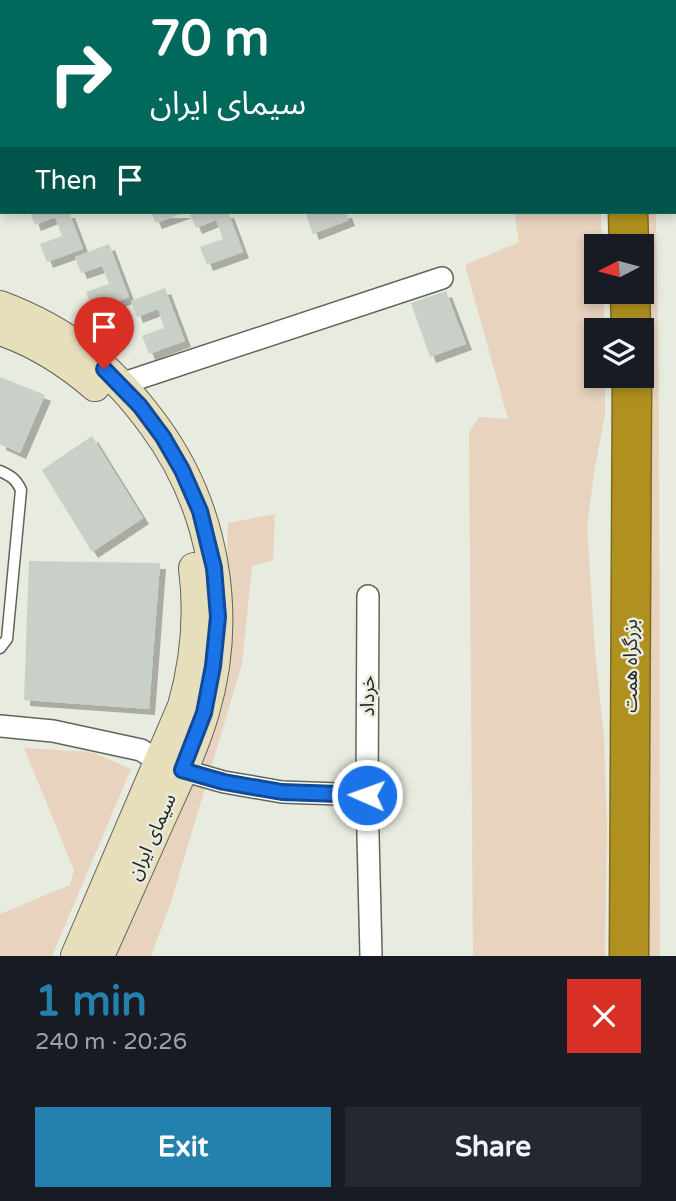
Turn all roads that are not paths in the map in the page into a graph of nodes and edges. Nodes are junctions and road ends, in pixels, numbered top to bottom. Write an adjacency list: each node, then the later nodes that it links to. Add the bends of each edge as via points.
1 (628, 214): 2 (highway)
2 (629, 234)
3 (442, 278): 6 (street)
4 (0, 306): 6 (street, سیمای ایران, via 38,322 88,353)
5 (0, 330): 6 (street, سیمای ایران)
6 (111, 388): 12 (street, سیمای ایران, via 162,472 193,559 196,643)
7 (632, 388): 17 (highway, بزرگراه همت)
8 (0, 471): 10 (lane, via 11,476 20,490 7,639)
9 (368, 596): 13 (street, خرداد)
10 (0, 648)
11 (0, 726): 12 (street, via 53,731 141,750)
12 (171, 766): 13 (street, via 282,792); 14 (street, سیمای ایران); 15 (street, سیمای ایران)
13 (367, 795): 16 (street, خرداد)
14 (76, 956)
15 (99, 956)
16 (371, 956)
17 (629, 956)

